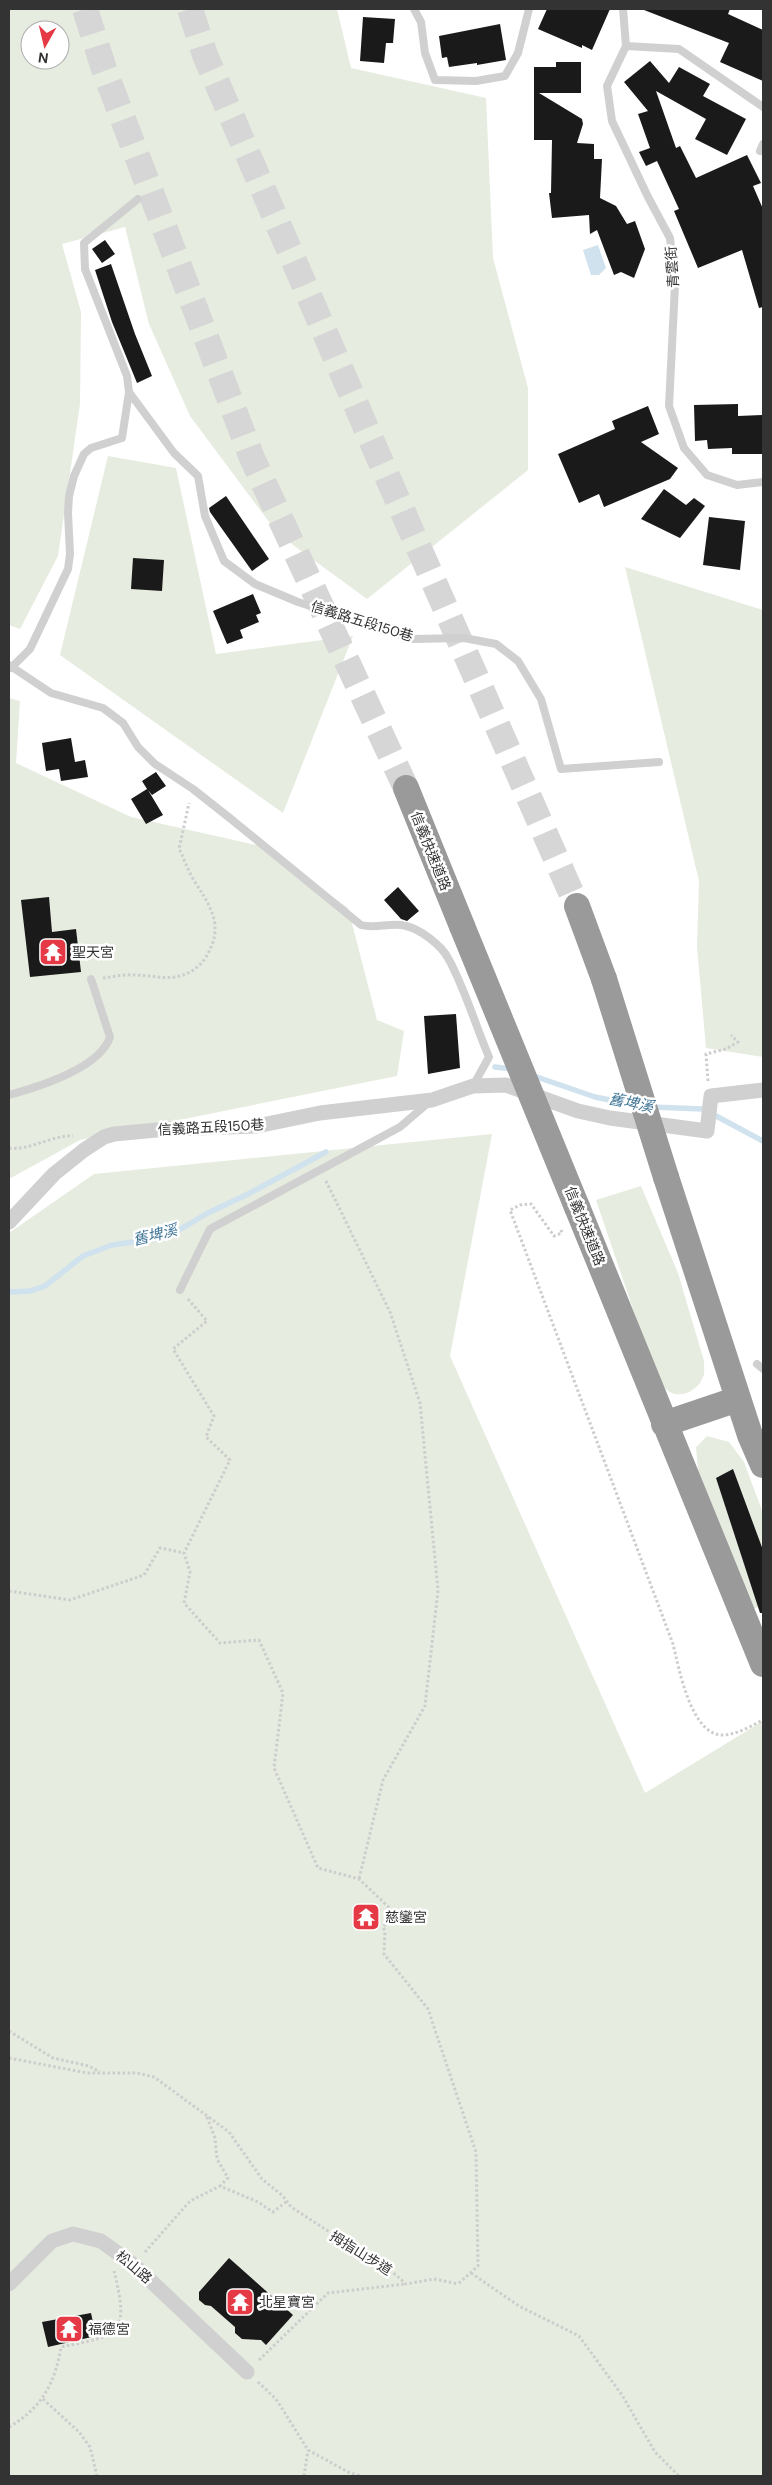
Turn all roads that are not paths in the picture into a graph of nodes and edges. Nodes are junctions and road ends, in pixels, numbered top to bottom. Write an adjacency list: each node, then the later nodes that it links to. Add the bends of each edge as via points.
1 (414, 9): 2 (lane, via 421,22 425,53 434,80 505,76 518,52)
2 (529, 9)
3 (624, 9): 4 (lane, 青雲街)
4 (626, 46): 5 (lane, via 679,49); 8 (lane, 青雲街, via 607,86 612,121 670,238 675,285 669,406 684,448 707,475 737,485)
5 (763, 106)
6 (138, 199): 7 (lane, 信義路五段150巷, via 84,244 85,268 127,376)
7 (129, 392): 9 (lane, 信義路五段150巷, via 122,438 91,448 84,454 74,476 68,514 68,569 30,649); 10 (lane, 信義路五段150巷, via 174,453 198,476 205,516 224,561 255,584 298,602 413,639 464,638 496,644 518,661 541,700 561,769)
8 (763, 482)
9 (12, 665): 14 (lane, 信義路五段150巷, via 52,693 103,708 123,723 138,747 155,764 193,789 361,925 370,927 393,923 408,926 435,943 448,956 489,1057)
10 (659, 762)
11 (406, 788): 21 (highway, 信義快速道路, bridge)
12 (577, 906): 20 (highway, bridge, via 604,979)
13 (91, 979): 16 (lane, via 110,1037 108,1043 88,1062 38,1087)
14 (473, 1086): 15 (street, 信義路五段150巷, via 506,1085 578,1111 707,1131 711,1096); 17 (street, 信義路五段150巷)
15 (763, 1090)
16 (9, 1095)
17 (432, 1100): 18 (street, 信義路五段150巷, via 320,1114 257,1126 167,1129 104,1137 54,1174); 19 (lane, via 400,1127 210,1229)
18 (9, 1222)
19 (180, 1290)
20 (738, 1400): 21 (highway); 22 (highway)
21 (664, 1424): 23 (highway, 信義快速道路)
22 (763, 1465)
23 (763, 1664)
24 (9, 2284): 25 (street, 松山路, via 52,2240 73,2234 101,2241 134,2265)
25 (247, 2372)

